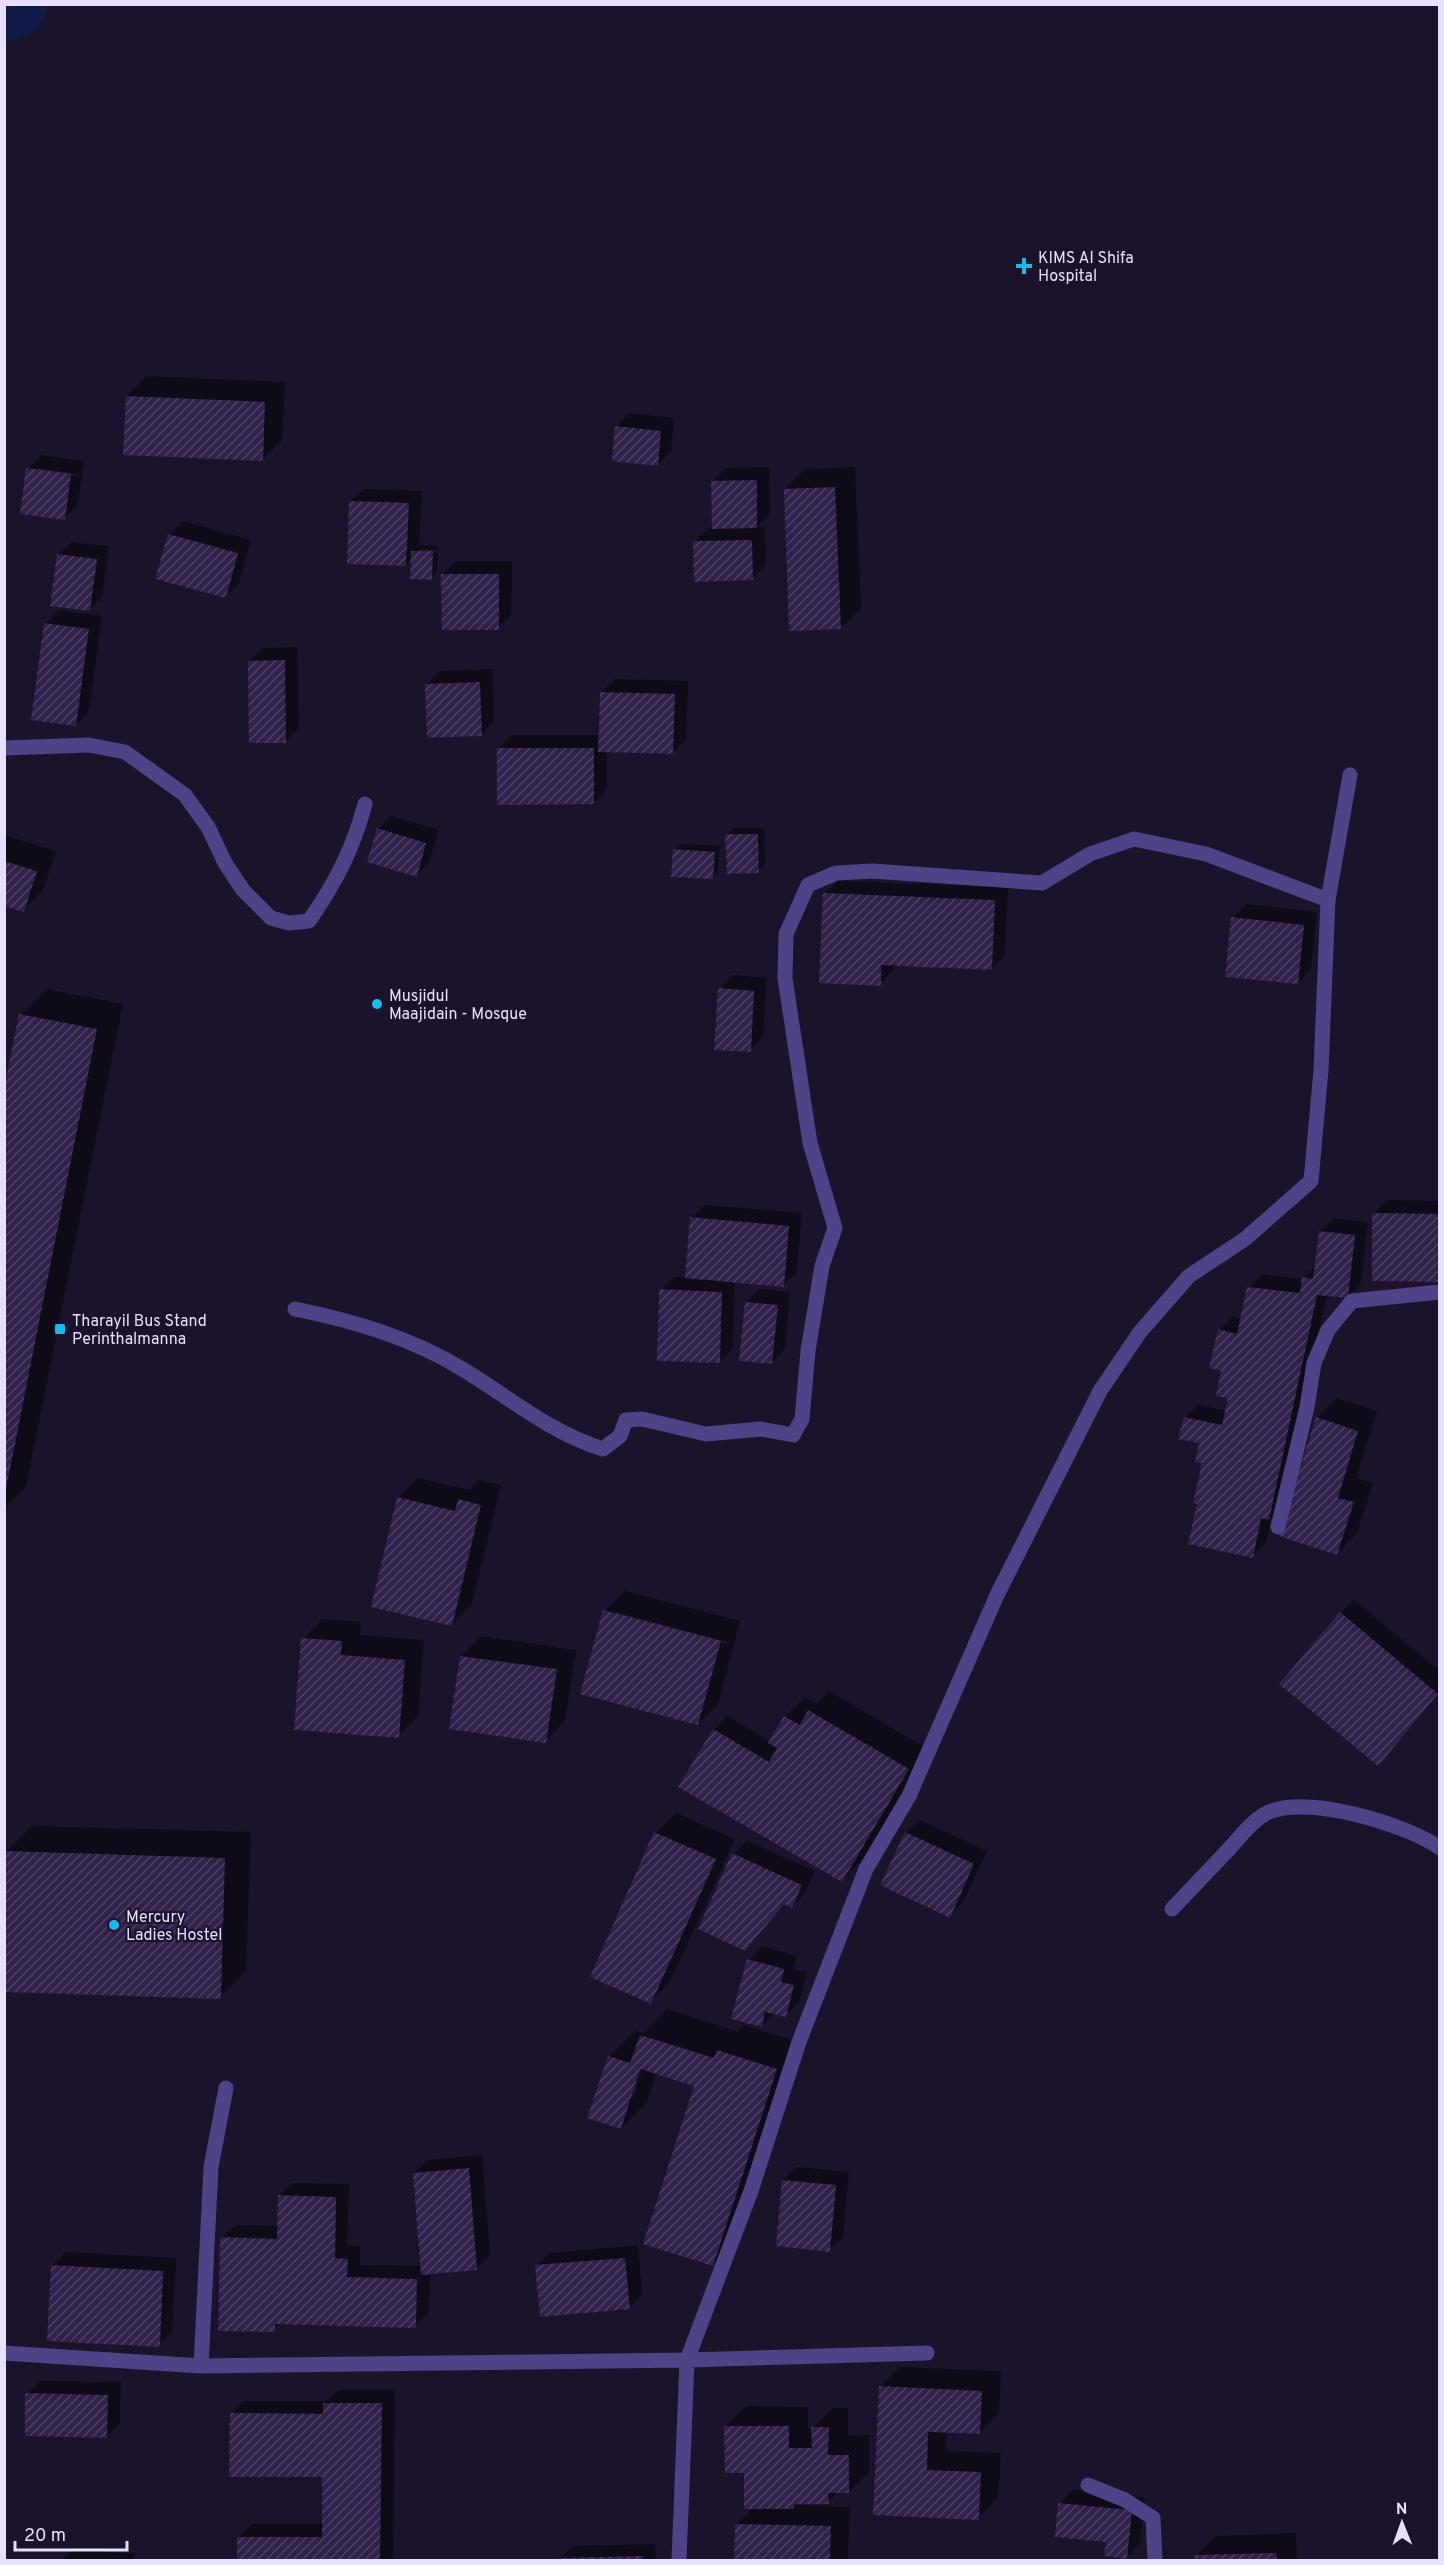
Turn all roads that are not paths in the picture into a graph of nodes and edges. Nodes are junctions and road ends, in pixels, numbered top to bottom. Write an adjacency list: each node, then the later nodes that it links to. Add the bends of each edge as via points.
1 (4, 748): 3 (street, via 89,745 125,752 185,795 243,890 271,918 289,923 309,921 330,891 352,850)
2 (1350, 776): 4 (street)
3 (365, 804)
4 (1328, 900): 6 (street, via 1206,854 1134,839 1090,854 1042,883 872,871 836,873 808,885 786,934 785,978 810,1143 835,1228 822,1266 802,1419 793,1435 761,1429 706,1434 642,1419 626,1420 620,1436 603,1449 582,1443 536,1419 462,1368 394,1335); 13 (street, via 1322,1070 1311,1181 1245,1239 1189,1276 1140,1332 1100,1391 997,1595 909,1796 866,1869 799,2042 751,2191)
5 (1440, 1292): 7 (street, via 1352,1301 1328,1330 1314,1363)
6 (295, 1309)
7 (1278, 1527)
8 (1440, 1848): 9 (street, via 1400,1828 1361,1816 1289,1806 1265,1814 1248,1829)
9 (1173, 1909)
10 (226, 2088): 14 (street, via 211,2167)
11 (4, 2353): 14 (street)
12 (927, 2353): 13 (street)
13 (687, 2360): 14 (street); 16 (street)
14 (201, 2366)
15 (1088, 2485): 17 (street, via 1125,2500 1153,2518)
16 (679, 2560)
17 (1155, 2560)

